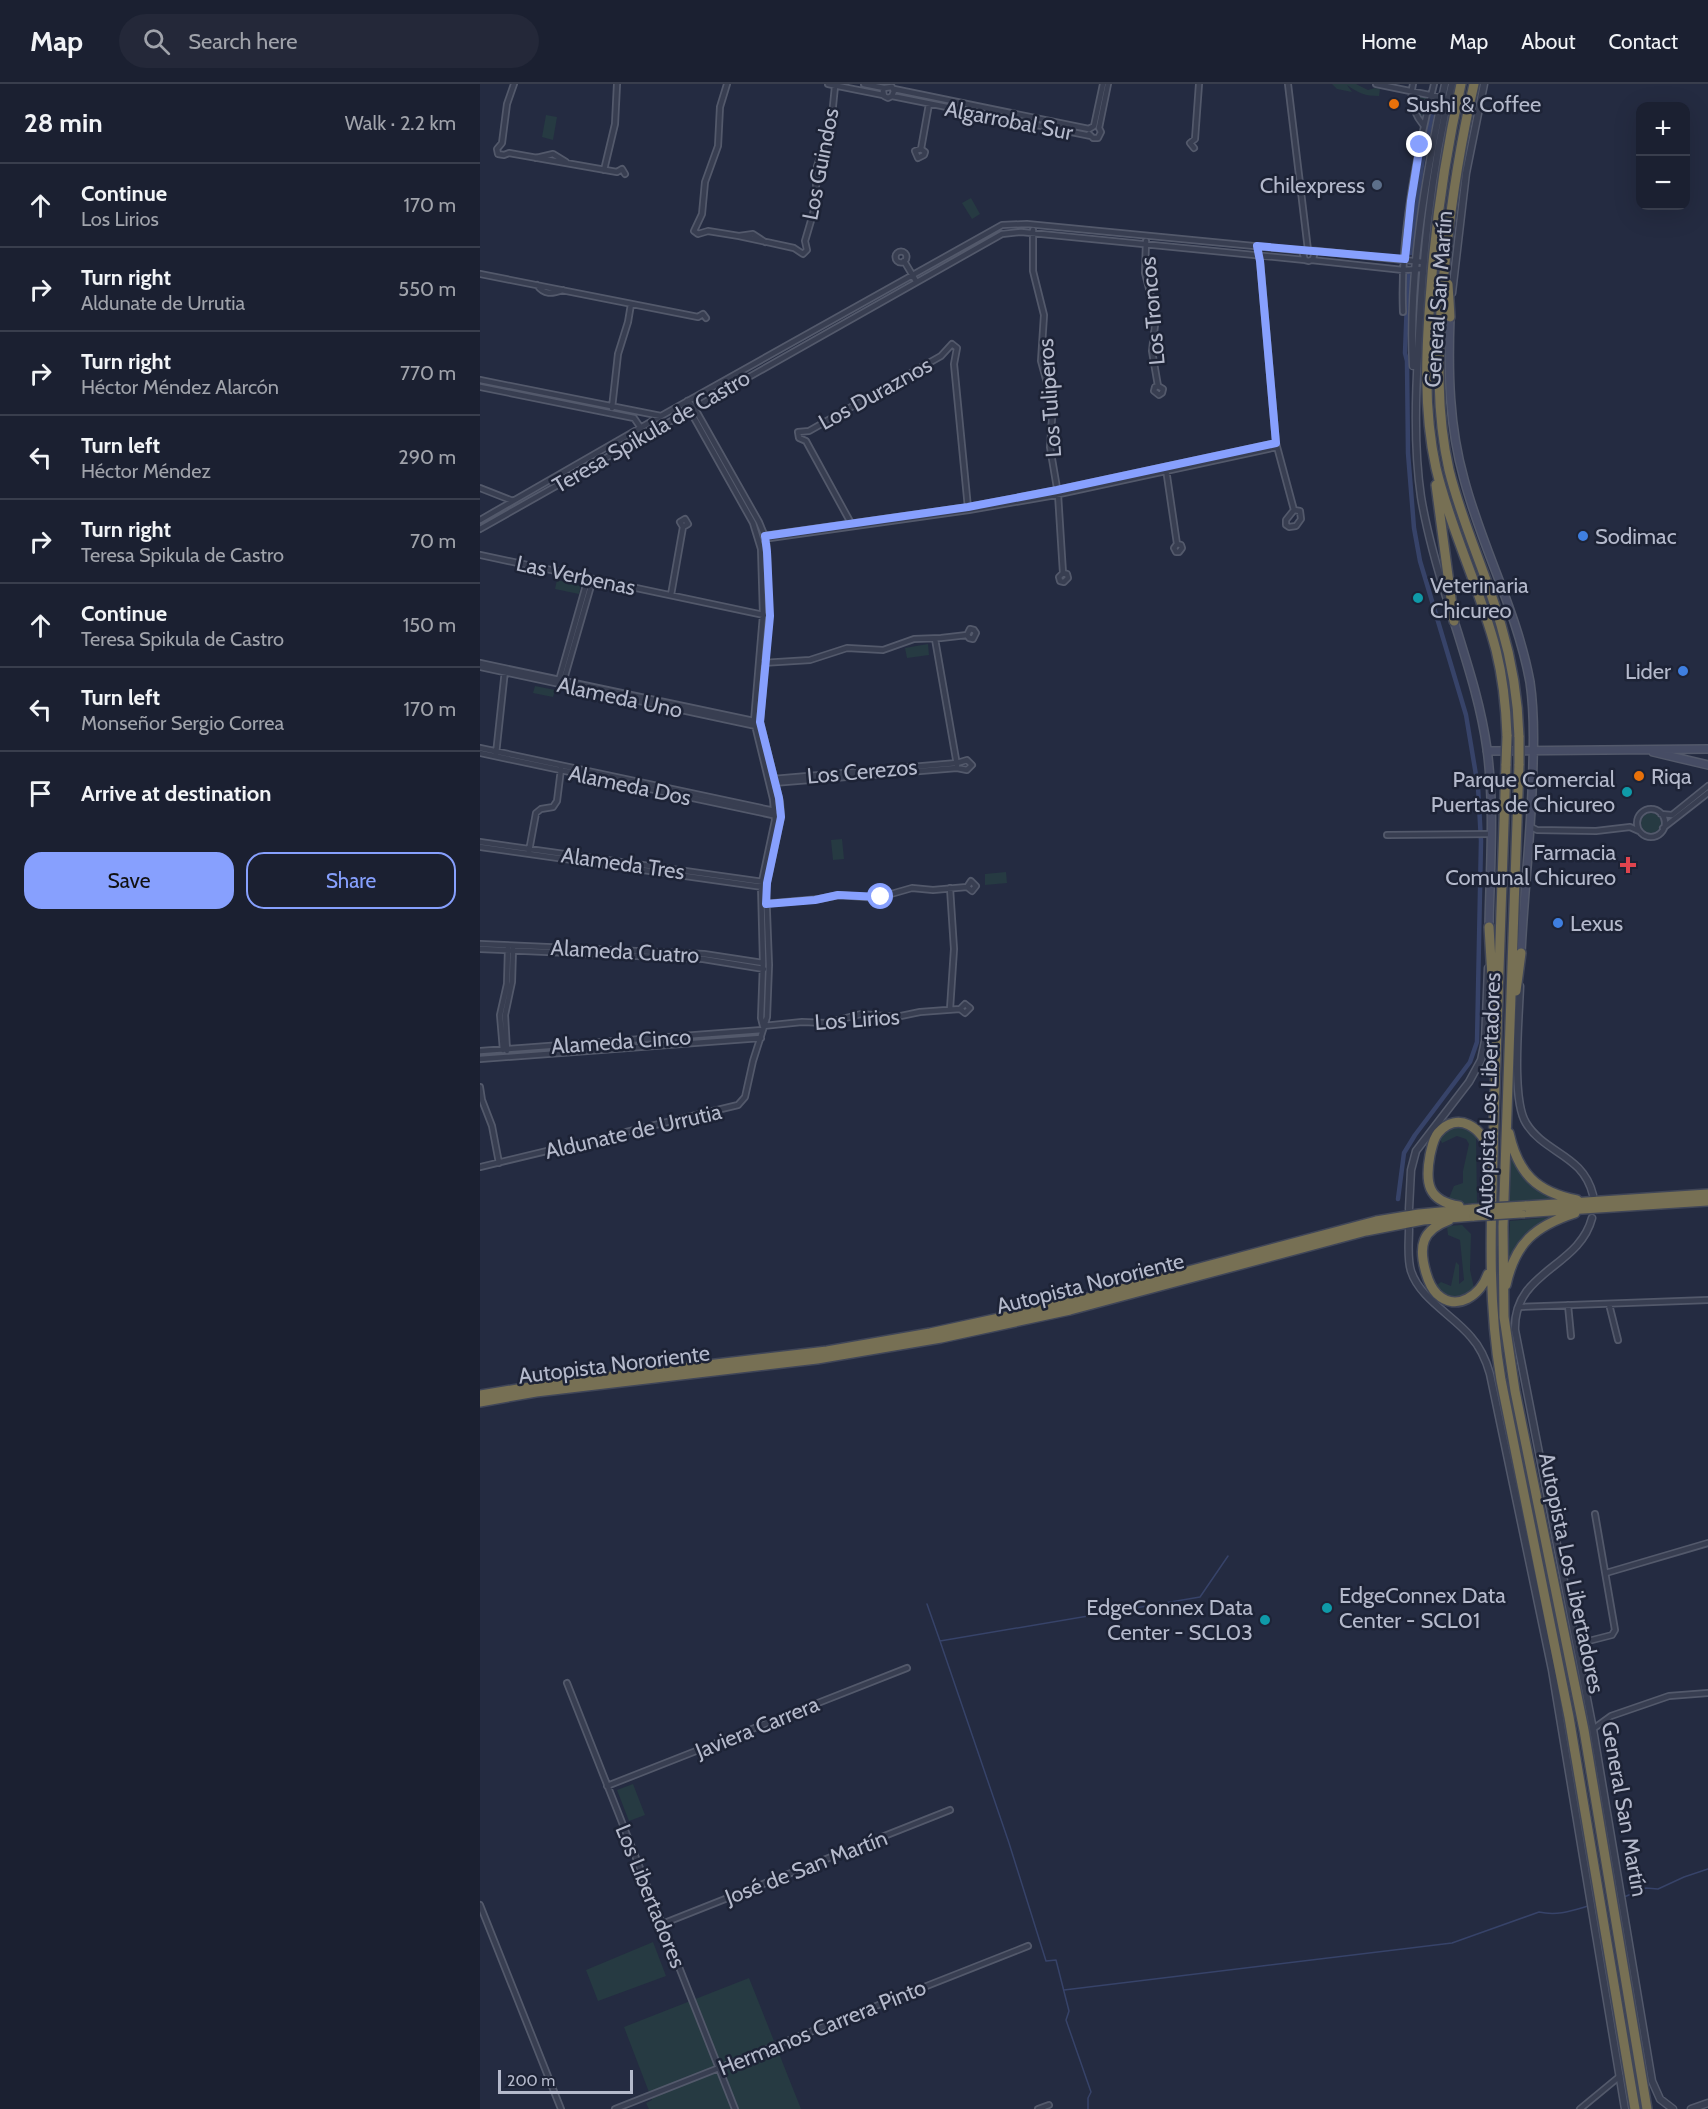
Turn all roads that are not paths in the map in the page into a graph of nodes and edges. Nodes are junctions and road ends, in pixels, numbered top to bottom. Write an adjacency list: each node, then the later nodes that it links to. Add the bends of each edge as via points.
1 (514, 84): 28 (street)
2 (617, 84): 31 (street, via 614,130)
3 (727, 84): 33 (street, via 720,107 718,146 705,182)
4 (828, 84): 16 (street)
5 (864, 84): 17 (street, Algarrobal Sur)
6 (1102, 84): 25 (street, Algarrobal Sur)
7 (1108, 84): 25 (street, Algarrobal Sur)
8 (1198, 84): 27 (street)
9 (1288, 84): 43 (street)
10 (1376, 84): 18 (street)
11 (1413, 84): 18 (street)
12 (1461, 84): 77 (highway, Autopista Los Libertadores, via 1443,181 1431,282 1426,379)
13 (1474, 84): 44 (highway, Autopista Los Libertadores)
14 (1484, 84): 59 (street, General San Martín, via 1462,202)
15 (1444, 85): 20 (street); 22 (street, General San Martín)
16 (835, 86): 19 (street); 38 (street, Los Guindos, via 831,126 818,162 815,207)
17 (890, 87): 19 (street); 21 (street); 25 (street, Algarrobal Sur)
18 (1411, 91): 20 (street); 24 (street, via 1414,108)
19 (883, 95): 21 (street, Algarrobal Sur)
20 (1431, 95): 22 (street); 24 (street)
21 (892, 96): 23 (street, Algarrobal Sur)
22 (1445, 98): 50 (street, General San Martín)
23 (929, 104): 26 (street, Algarrobal Sur); 29 (street)
24 (1424, 126): 47 (street)
25 (1094, 127): 26 (street, Algarrobal Sur); 26 (street, Algarrobal Sur, via 1101,132 1099,137)
26 (1090, 136)
27 (1195, 139)
28 (502, 142): 30 (street); 30 (street, via 497,153)
29 (921, 149)
30 (509, 153): 31 (street, via 536,158 552,154 568,163)
31 (604, 170): 32 (street)
32 (617, 172)
33 (700, 220): 35 (street); 35 (street, via 695,232)
34 (1033, 225): 36 (street, Los Tuliperos); 37 (street, Teresa Spikula de Castro); 54 (street, Teresa Spikula de Castro, via 998,226)
35 (708, 231): 41 (street, Los Guindos, via 753,234 765,242)
36 (1033, 233): 39 (street, Teresa Spikula de Castro); 55 (street, Teresa Spikula de Castro, via 1014,231 997,236); 81 (street, Los Tuliperos, via 1033,272 1044,315 1041,361 1052,401 1050,447)
37 (1146, 235): 39 (street, Los Troncos); 40 (street, Teresa Spikula de Castro)
38 (805, 242): 41 (street, Los Guindos); 41 (street, Los Guindos, via 806,253)
39 (1146, 244): 45 (street, Teresa Spikula de Castro); 65 (street, Los Troncos, via 1145,276 1156,316 1152,351)
40 (1257, 246): 42 (street, Teresa Spikula de Castro); 45 (street)
41 (794, 248)
42 (1285, 248): 43 (street, Teresa Spikula de Castro); 46 (street)
43 (1309, 250): 47 (street, Teresa Spikula de Castro); 48 (street, via 1303,255); 48 (street, via 1314,256)
44 (1446, 252): 59 (highway); 143 (highway, Autopista Los Libertadores, bridge, via 1439,364 1443,440 1455,493 1505,638 1519,737)
45 (1258, 255): 46 (street, Teresa Spikula de Castro); 78 (street)
46 (1285, 259): 48 (street, Teresa Spikula de Castro)
47 (1405, 259): 50 (street, Teresa Spikula de Castro); 51 (street)
48 (1308, 260): 51 (street, Teresa Spikula de Castro)
49 (904, 261): 54 (street)
50 (1420, 261): 52 (street, General San Martín)
51 (1403, 270): 52 (street, Teresa Spikula de Castro); 57 (street)
52 (1419, 270): 97 (street, General San Martín, via 1415,435 1421,497)
53 (480, 274): 56 (street, via 537,285 549,293 563,290)
54 (912, 274): 55 (street); 60 (street, Teresa Spikula de Castro)
55 (916, 281): 61 (street, Teresa Spikula de Castro)
56 (631, 304): 58 (street); 68 (street, via 618,354)
57 (1403, 312)
58 (698, 317)
59 (1450, 317): 108 (main road, General San Martín, via 1449,386 1455,441 1469,496 1510,609 1528,674)
60 (819, 327): 61 (street); 67 (street, Teresa Spikula de Castro)
61 (823, 334): 69 (street, Teresa Spikula de Castro)
62 (941, 356): 63 (street, Los Duraznos); 63 (street, Los Duraznos, via 954,345); 74 (street, Los Duraznos)
63 (954, 364): 84 (street, Los Duraznos)
64 (480, 380): 68 (street)
65 (1158, 386)
66 (480, 387): 70 (street)
67 (687, 401): 69 (street, Aldunate de Urrutia); 71 (street, Teresa Spikula de Castro)
68 (612, 406): 70 (street); 71 (street)
69 (691, 408): 72 (street, Teresa Spikula de Castro); 90 (street, Aldunate de Urrutia)
70 (610, 413): 73 (street, via 634,418)
71 (661, 416): 72 (street); 73 (street, Teresa Spikula de Castro)
72 (666, 423): 75 (street, Teresa Spikula de Castro)
73 (641, 427): 75 (street); 82 (street, Teresa Spikula de Castro)
74 (809, 431): 76 (street, Los Duraznos); 76 (street, Los Duraznos, via 798,433)
75 (645, 434): 83 (street, Teresa Spikula de Castro)
76 (806, 441): 87 (street, Los Duraznos)
77 (1432, 444): 97 (highway); 142 (highway, Autopista Los Libertadores, bridge, via 1444,496 1496,650 1503,688 1507,736)
78 (1277, 445): 79 (street); 85 (street)
79 (1166, 469): 81 (street); 91 (street)
80 (480, 488): 82 (street)
81 (1058, 492): 84 (street); 93 (street, Los Tuliperos)
82 (513, 501): 83 (street); 86 (street, Teresa Spikula de Castro)
83 (518, 508): 89 (street, Teresa Spikula de Castro)
84 (968, 508): 87 (street)
85 (1294, 510)
86 (480, 520)
87 (852, 525): 90 (street)
88 (683, 527): 95 (street)
89 (480, 529)
90 (762, 538): 96 (street, Aldunate de Urrutia)
91 (1177, 544)
92 (480, 555): 94 (street, Las Verbenas)
93 (1063, 573)
94 (590, 579): 95 (street, Las Verbenas); 103 (street)
95 (671, 595): 96 (street, Las Verbenas)
96 (766, 616): 100 (street, Aldunate de Urrutia)
97 (1454, 621): 107 (main road, General San Martín, via 1478,701)
98 (967, 635): 99 (street)
99 (936, 639): 100 (street, via 914,639 883,650 847,648 813,659); 115 (street, Los Cerezos, via 960,765)
100 (762, 663): 104 (street, Aldunate de Urrutia)
101 (480, 665): 102 (street, Alameda Uno)
102 (505, 670): 103 (street, Alameda Uno); 111 (street)
103 (561, 682): 104 (street, Alameda Uno)
104 (757, 724): 115 (street, Aldunate de Urrutia)
105 (480, 748): 111 (street, Alameda Dos)
106 (1708, 749): 109 (main road)
107 (1487, 751): 108 (main road); 125 (main road, General San Martín)
108 (1534, 751): 109 (main road); 123 (main road, General San Martín)
109 (1647, 751): 113 (main road)
110 (480, 753): 111 (street, Alameda Dos)
111 (496, 754): 114 (street, Alameda Dos)
112 (1708, 755): 113 (main road)
113 (1708, 765)
114 (561, 768): 118 (street, Alameda Dos); 129 (street, via 556,803 536,813)
115 (771, 781): 118 (street, Aldunate de Urrutia)
116 (1708, 786): 119 (street, via 1672,815)
117 (1708, 793): 122 (street)
118 (778, 814): 130 (street, Aldunate de Urrutia)
119 (1661, 814): 120 (street, via 1646,810); 122 (street)
120 (1638, 820): 121 (street); 124 (street)
121 (1627, 827): 123 (street, via 1596,831); 124 (street)
122 (1663, 828): 124 (street, via 1653,836)
123 (1532, 830): 137 (main road, General San Martín)
124 (1640, 831)
125 (1491, 834): 126 (street); 134 (main road, General San Martín)
126 (1388, 835)
127 (480, 842): 129 (street, Alameda Tres)
128 (480, 847): 129 (street, Alameda Tres)
129 (529, 851): 130 (street, Alameda Tres)
130 (764, 885): 133 (street, Aldunate de Urrutia)
131 (967, 886): 132 (street)
132 (950, 888): 133 (street, via 907,889 877,898 838,895); 139 (street, via 954,950)
133 (764, 904): 138 (street, Aldunate de Urrutia)
134 (1489, 927): 142 (highway); 157 (street, General San Martín, via 1483,1054 1473,1076 1414,1156)
135 (480, 946): 136 (street, Alameda Cuatro)
136 (510, 948): 138 (street, Alameda Cuatro, via 697,954); 145 (street, via 512,986 505,1015)
137 (1521, 953): 143 (highway); 155 (street, General San Martín, via 1517,1086 1520,1110 1535,1134 1580,1168)
138 (766, 966): 141 (street, Aldunate de Urrutia)
139 (950, 1009): 140 (street, Los Lirios); 141 (street, Los Lirios, via 900,1017 861,1014 827,1023)
140 (960, 1009)
141 (763, 1028): 144 (street, Aldunate de Urrutia); 145 (street, Alameda Cinco)
142 (1497, 1031): 152 (highway, Autopista Los Libertadores)
143 (1509, 1034): 150 (highway, Autopista Los Libertadores)
144 (760, 1038): 147 (street, Alameda Cinco); 151 (street, Aldunate de Urrutia, via 745,1097 736,1106)
145 (505, 1049): 146 (street, Alameda Cinco); 147 (street)
146 (480, 1051)
147 (505, 1056): 148 (street, Alameda Cinco)
148 (480, 1059)
149 (480, 1087): 151 (street)
150 (1507, 1112): 155 (highway, via 1515,1154 1531,1180 1563,1196); 166 (highway, Autopista Los Libertadores)
151 (499, 1163): 153 (street, Aldunate de Urrutia)
152 (1493, 1164): 160 (highway, via 1485,1137 1472,1126 1452,1124 1434,1140 1427,1176 1432,1192 1446,1204); 164 (highway, Autopista Los Libertadores)
153 (480, 1167)
154 (1708, 1194): 155 (highway, Autopista Nororiente)
155 (1595, 1198): 158 (highway, Autopista Nororiente)
156 (1708, 1201): 159 (highway, Autopista Nororiente)
157 (1409, 1209)
158 (1523, 1209): 159 (highway, Autopista Nororiente); 160 (highway, Autopista Nororiente, bridge)
159 (1587, 1209): 166 (highway, via 1547,1224 1526,1241 1510,1270)
160 (1474, 1212): 161 (highway, Autopista Nororiente); 172 (highway, Autopista Nororiente, via 1419,1214 1376,1221 1072,1302 907,1338)
161 (1460, 1216): 164 (highway, via 1435,1226 1424,1241 1422,1257 1433,1289 1448,1300 1467,1299 1483,1285); 173 (highway, Autopista Nororiente, via 1366,1231 1104,1301 941,1338 817,1359)
162 (1592, 1218): 169 (street, via 1579,1244 1532,1283)
163 (1409, 1229): 185 (street, via 1409,1263 1416,1281 1471,1336 1486,1361)
164 (1490, 1266): 185 (highway, Autopista Los Libertadores, via 1492,1320 1501,1380 1564,1690)
165 (1708, 1300): 167 (street)
166 (1503, 1302): 184 (highway, Autopista Los Libertadores, via 1513,1380)
167 (1609, 1304): 168 (street); 171 (street)
168 (1568, 1305): 169 (street); 170 (street)
169 (1517, 1307): 177 (street, General San Martín, via 1514,1324 1518,1355)
170 (1571, 1336)
171 (1618, 1340)
172 (480, 1395)
173 (480, 1402)
174 (1595, 1514): 176 (street)
175 (1708, 1543): 176 (street)
176 (1605, 1573): 177 (street, via 1615,1632)
177 (1577, 1644): 181 (street, General San Martín)
178 (907, 1668): 182 (street, Javiera Carrera)
179 (567, 1683): 182 (street, Los Libertadores)
180 (1708, 1693): 181 (street, via 1669,1696 1611,1716)
181 (1593, 1729): 184 (street, General San Martín)
182 (607, 1786): 189 (street, Los Libertadores)
183 (950, 1810): 189 (street, José de San Martín)
184 (1615, 1883): 187 (highway, Autopista Los Libertadores)
185 (1594, 1889): 188 (highway, Autopista Los Libertadores)
186 (480, 1905): 195 (street)
187 (1619, 1909): 202 (highway, Autopista Los Libertadores); 203 (street, General San Martín, via 1653,2085 1660,2099)
188 (1598, 1912): 192 (street); 201 (highway, Autopista Los Libertadores)
189 (662, 1924): 191 (street, Los Libertadores)
190 (1028, 1946): 191 (street, Hermanos Carrera Pinto)
191 (719, 2068): 196 (street, Hermanos Carrera Pinto); 197 (street, Los Libertadores)
192 (1620, 2076): 199 (street); 200 (street)
193 (1708, 2103): 204 (street)
194 (1049, 2105): 198 (street)
195 (561, 2109)
196 (615, 2109)
197 (735, 2109)
198 (1038, 2109)
199 (1581, 2109)
200 (1625, 2109)
201 (1635, 2109)
202 (1647, 2109)
203 (1673, 2109)
204 (1690, 2109)

